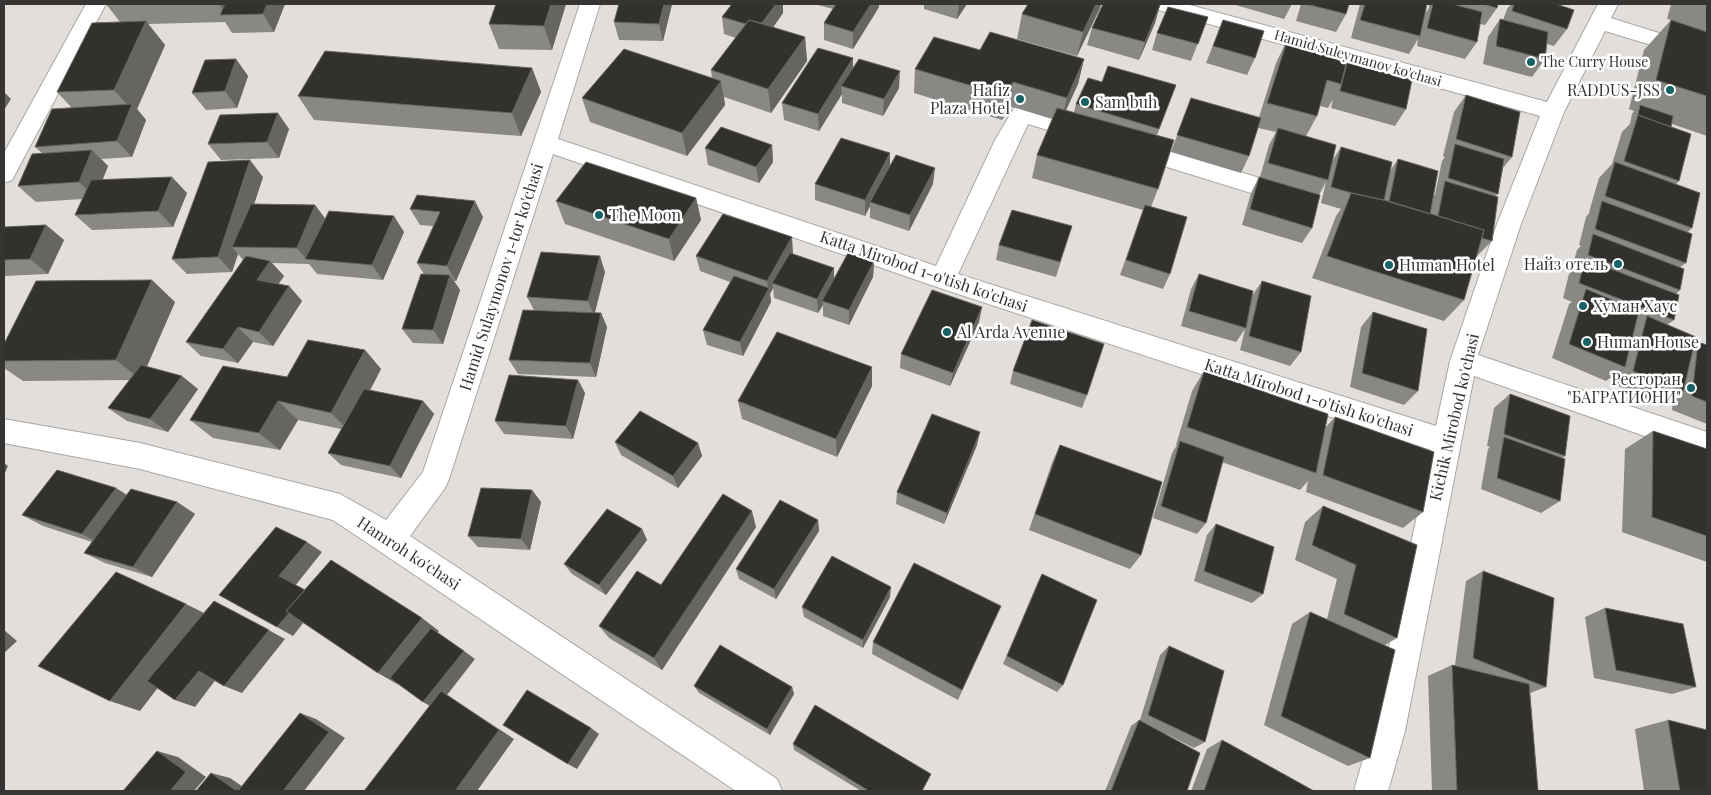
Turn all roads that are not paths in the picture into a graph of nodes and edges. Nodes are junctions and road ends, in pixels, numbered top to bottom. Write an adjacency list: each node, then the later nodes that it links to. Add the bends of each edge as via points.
1 (96, 4): 8 (street)
2 (590, 4): 7 (street, Hamid Sulaymonov 1-tor ko'chasi)
3 (1162, 4): 6 (street, Hamid Suleymanov ko'chasi)
4 (1604, 13): 5 (street); 6 (street, Kichik Mirobod ko'chasi)
5 (1707, 55)
6 (1553, 112): 11 (street, Kichik Mirobod ko'chasi, via 1509,224)
7 (545, 143): 10 (street, Katta Mirobod 1-o'tish ko'chasi); 15 (street, Hamid Sulaymonov 1-tor ko'chasi, via 435,479)
8 (4, 174)
9 (1310, 202): 10 (street, via 1022,114)
10 (943, 278): 13 (street, Katta Mirobod 1-o'tish ko'chasi)
11 (1463, 361): 13 (street, Kichik Mirobod ko'chasi); 14 (street)
12 (4, 431): 15 (street, Hamroh ko'chasi, via 140,456 340,508)
13 (1446, 442): 17 (street, Kichik Mirobod ko'chasi, via 1388,731)
14 (1707, 445)
15 (390, 539): 16 (street, Hamroh ko'chasi)
16 (765, 791)
17 (1371, 791)

